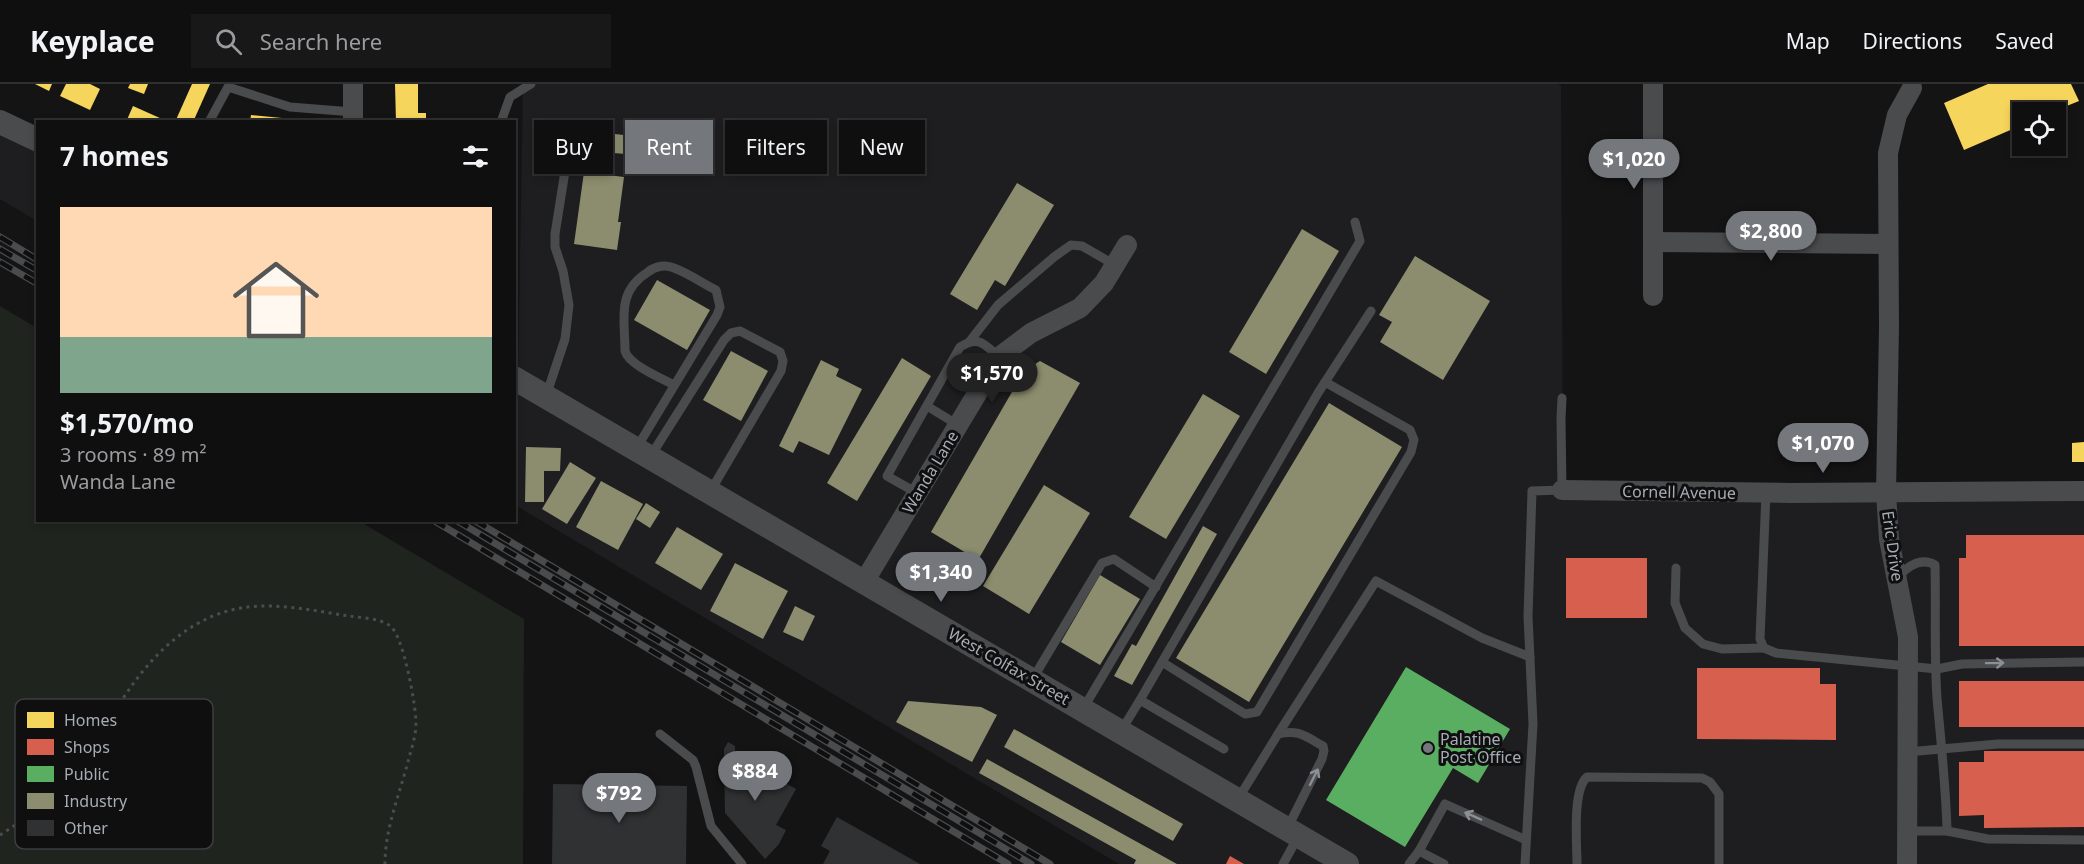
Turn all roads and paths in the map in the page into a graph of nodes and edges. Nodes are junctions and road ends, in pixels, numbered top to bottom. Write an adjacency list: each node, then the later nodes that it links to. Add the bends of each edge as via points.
1 (353, 84): 5 (street)
2 (531, 84): 7 (lane, via 510,97)
3 (1653, 84): 12 (street)
4 (1911, 85): 13 (street, Eric Drive, via 1897,115 1888,153)
5 (353, 117): 6 (lane, via 290,107 228,87)
6 (210, 120)
7 (502, 120)
8 (0, 122): 9 (street)
9 (36, 139)
10 (565, 174): 23 (lane, via 555,248 569,305 565,339)
11 (1355, 222): 37 (lane, via 1359,241)
12 (1653, 242): 13 (street); 16 (street)
13 (1888, 244): 33 (street, Eric Drive)
14 (1127, 245): 15 (street, Wanda Lane)
15 (1115, 266): 18 (lane, via 1082,246 1071,245 998,304); 19 (street, Wanda Lane, via 1104,284 1080,308 1031,333)
16 (1653, 296)
17 (1371, 311): 21 (lane)
18 (970, 340): 19 (lane, via 981,341); 25 (lane, via 960,347)
19 (999, 357): 26 (street, Wanda Lane)
20 (516, 379): 23 (street, West Colfax Street)
21 (1325, 382): 40 (lane); 40 (lane, via 1410,430 1414,440 1411,452 1257,712 1245,714)
22 (674, 386): 22 (lane, via 717,315 719,299 716,290 674,267 658,267 638,279 626,297 625,351 634,363); 27 (lane)
23 (546, 396): 27 (street, West Colfax Street)
24 (1562, 398): 28 (lane)
25 (927, 406): 26 (lane); 31 (lane, via 887,476)
26 (958, 425): 31 (street, Wanda Lane)
27 (643, 453): 30 (street, West Colfax Street); 30 (lane, via 731,333 740,331 780,352 782,370)
28 (1562, 490): 32 (street, Cornell Avenue); 39 (lane, via 1532,491)
29 (2084, 491): 33 (street, Cornell Avenue)
30 (710, 492): 36 (street, West Colfax Street)
31 (917, 493): 36 (street, Wanda Lane)
32 (1766, 493): 33 (street, Cornell Avenue); 38 (lane, via 1760,639)
33 (1886, 493): 35 (street, Eric Drive)
34 (1676, 568): 38 (lane, via 1676,603 1685,628 1703,644 1722,649)
35 (1897, 579): 42 (street, Eric Drive, via 1908,637); 43 (lane, via 1915,563 1935,565)
36 (864, 582): 44 (street, West Colfax Street)
37 (1156, 587): 44 (lane, via 1114,559 1102,562); 47 (lane)
38 (1764, 648): 42 (lane, via 1776,653)
39 (1530, 657): 50 (lane, via 1482,638 1376,581); 61 (lane, via 1533,724)
40 (1162, 662): 46 (lane)
41 (2084, 662): 43 (lane, one-way to 41, via 1962,664)
42 (1908, 665): 43 (lane); 54 (street, Eric Drive)
43 (1937, 669): 53 (lane)
44 (1032, 680): 47 (street, West Colfax Street)
45 (123, 699): 64 (path, via 160,651 213,616 242,608 277,607 390,625 399,636 416,723 385,843)
46 (1140, 700): 48 (lane); 52 (lane)
47 (1083, 710): 48 (street, West Colfax Street)
48 (1121, 731): 55 (street, West Colfax Street)
49 (660, 735): 65 (lane, via 693,760 711,826)
50 (1278, 735): 55 (lane); 59 (lane, one-way to 50, via 1324,751 1323,746 1300,733)
51 (2084, 744): 53 (lane, via 1998,744)
52 (1224, 749)
53 (1943, 750): 54 (lane); 58 (lane)
54 (1907, 752): 57 (street, Eric Drive)
55 (1237, 800): 59 (street, West Colfax Street)
56 (15, 824): 60 (path)
57 (1907, 831): 58 (lane); 73 (street, Eric Drive)
58 (1947, 831): 62 (lane, via 1988,839)
59 (1293, 832): 66 (lane); 67 (street, West Colfax Street)
60 (0, 835)
61 (1526, 840): 63 (lane, one-way to 63, via 1445,804); 70 (lane)
62 (2084, 840)
63 (1419, 851): 68 (lane); 69 (lane)
64 (385, 864)
65 (742, 864)
66 (1283, 864)
67 (1347, 864)
68 (1409, 864)
69 (1444, 864)
70 (1525, 864)
71 (1577, 864): 72 (lane, via 1578,792 1587,777 1702,778 1710,782 1719,794)
72 (1719, 864)
73 (1907, 864)

